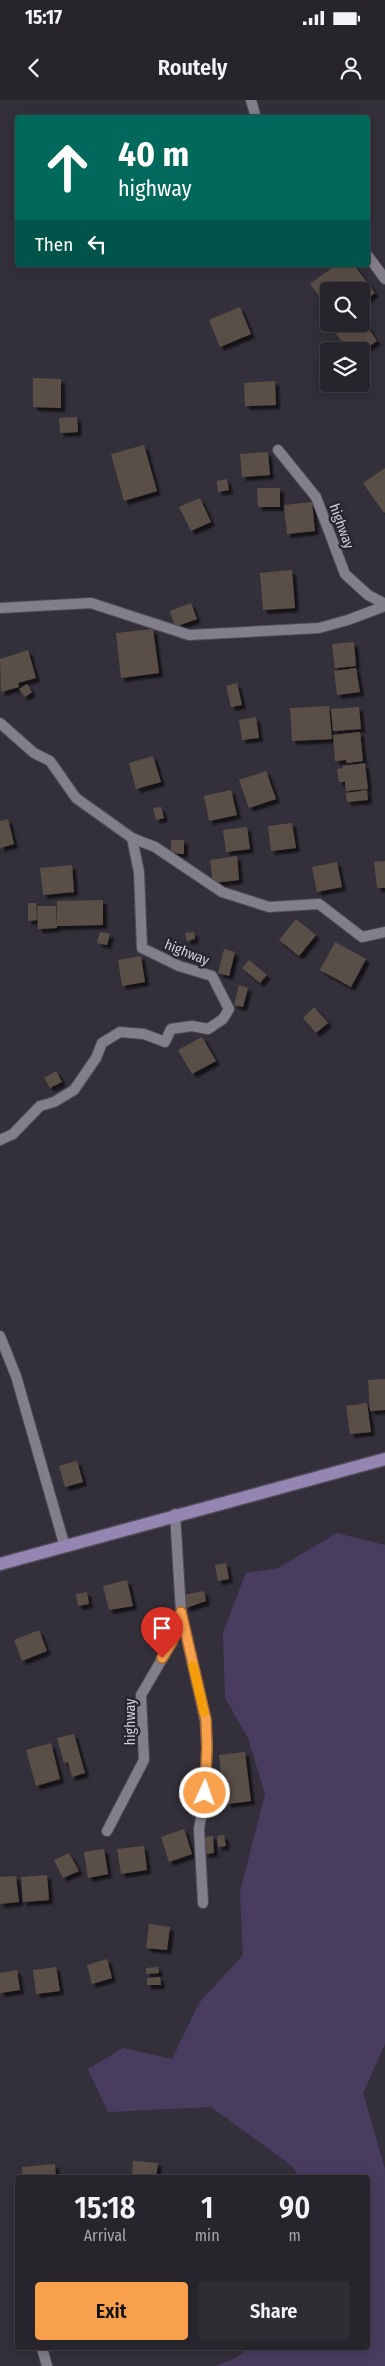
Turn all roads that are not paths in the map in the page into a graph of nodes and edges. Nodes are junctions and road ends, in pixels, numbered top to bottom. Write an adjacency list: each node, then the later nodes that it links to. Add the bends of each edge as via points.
1 (251, 100): 2 (street)
2 (255, 115)
3 (370, 259): 4 (street)
4 (385, 279)
5 (278, 450): 6 (street, highway, via 316,497 345,574 368,595)
6 (385, 605): 7 (street, highway, via 318,628 189,636 91,603)
7 (0, 608)
8 (0, 723): 9 (street, via 34,753 50,761 76,798)
9 (132, 838): 10 (street, via 155,847 222,892 269,908 319,904 362,937); 11 (street, highway, via 139,872 142,948 179,966 212,976 229,1009 223,1019 208,1029 192,1026 171,1029 166,1042 144,1034 120,1032 102,1043 96,1058 74,1090 40,1106 13,1134)
10 (385, 932)
11 (0, 1140)
12 (0, 1336): 15 (street, via 16,1376)
13 (385, 1459): 14 (main road)
14 (175, 1514): 15 (main road); 17 (street, highway)
15 (65, 1547): 16 (main road)
16 (0, 1564)
17 (181, 1612): 18 (street, highway, via 172,1642 141,1695 144,1760); 19 (street, highway, via 206,1720 205,1793 199,1829)
18 (107, 1831)
19 (203, 1903)
20 (43, 2350): 21 (street)
21 (47, 2366)

